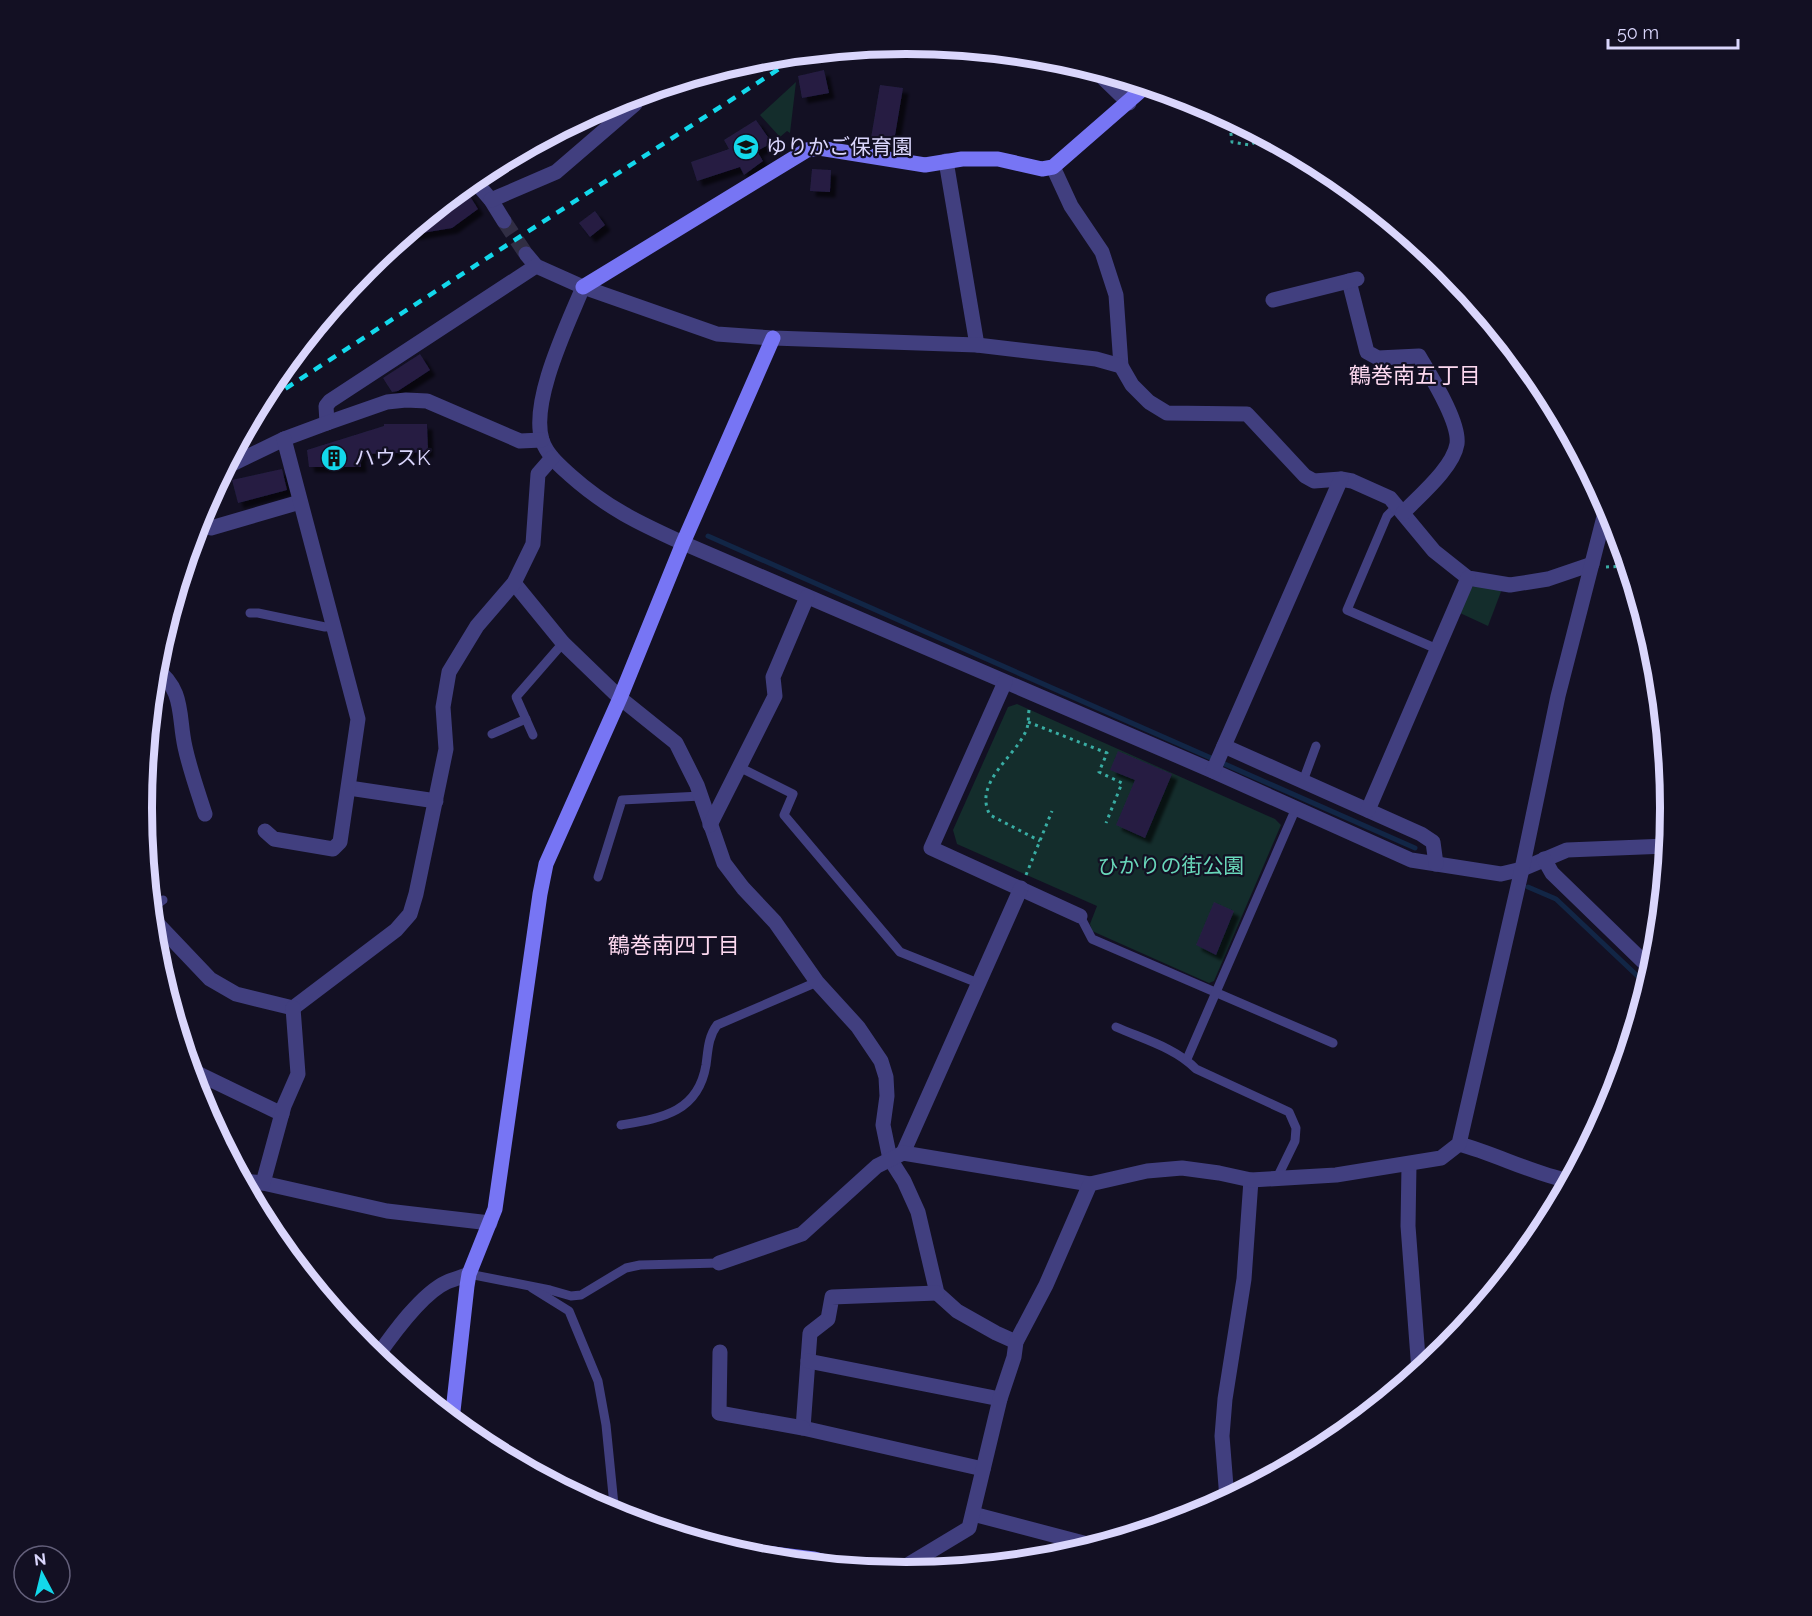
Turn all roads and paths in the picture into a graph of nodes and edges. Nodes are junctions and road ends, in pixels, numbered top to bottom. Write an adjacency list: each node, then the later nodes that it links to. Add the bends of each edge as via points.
1 (1107, 82): 3 (street)
2 (1140, 92): 3 (street)
3 (1129, 103): 8 (street)
4 (634, 105): 10 (street, via 556,172)
5 (1230, 128): 6 (path, via 1232,142 1250,146)
6 (1257, 142)
7 (946, 161): 8 (street, via 998,159 1042,169); 12 (street, via 925,165 819,148 807,150); 15 (street)
8 (1053, 167): 16 (street, via 1071,206 1102,252 1116,294)
9 (478, 188): 10 (street)
10 (491, 200): 11 (street)
11 (504, 221)
12 (583, 287): 14 (street, via 717,333); 17 (street, via 531,260 330,401 326,406); 19 (street, via 553,361 540,418)
13 (1273, 300): 24 (street, via 1353,280 1367,352 1378,358 1419,356 1441,393 1457,433 1457,445 1440,473)
14 (773, 338): 15 (street); 27 (street)
15 (977, 345): 16 (street, via 1096,359)
16 (1121, 366): 22 (street, via 1132,385 1167,413 1247,414 1305,476 1314,481)
17 (327, 423): 18 (street); 19 (street, via 387,402 427,401 520,441)
18 (284, 439): 21 (street); 23 (street)
19 (542, 440): 20 (street)
20 (552, 458): 27 (street, via 602,501); 31 (street, via 538,474 533,544)
21 (237, 462)
22 (1341, 479): 24 (street, via 1390,498); 45 (street)
23 (300, 502): 26 (street); 34 (street)
24 (1400, 509): 30 (street, via 1434,551); 36 (lane, via 1387,516 1347,610)
25 (1603, 519): 28 (street)
26 (211, 528)
27 (683, 543): 32 (street); 40 (street)
28 (1592, 564): 29 (path); 30 (street, via 1548,579 1510,585); 64 (street, via 1558,696)
29 (1620, 566)
30 (1468, 578): 36 (street)
31 (514, 583): 35 (street); 52 (street, via 477,626 449,672 444,706 446,748)
32 (807, 597): 38 (street); 47 (street, via 773,677 775,696)
33 (250, 614): 34 (lane)
34 (335, 626): 50 (street, via 358,719)
35 (563, 643): 40 (street); 41 (lane, via 516,697)
36 (1437, 649): 54 (street)
37 (163, 676): 56 (street, via 179,699 185,746)
38 (1005, 682): 39 (street); 66 (street, via 931,848)
39 (1031, 693): 42 (path); 48 (street)
40 (620, 698): 51 (street, via 676,743); 91 (street, via 546,864)
41 (526, 719): 43 (lane); 44 (lane)
42 (1028, 722): 57 (path, via 1107,753 1099,772 1122,783); 60 (path, via 1023,737 990,784 985,807 990,815)
43 (492, 734)
44 (533, 735)
45 (1224, 746): 48 (street); 49 (street)
46 (1316, 746): 49 (lane)
47 (739, 767): 58 (street); 73 (lane, via 793,794 784,815 900,952)
48 (1213, 771): 53 (street)
49 (1303, 781): 54 (street)
50 (349, 788): 52 (street); 59 (street, via 340,842 333,849 274,839)
51 (700, 796): 58 (street); 65 (lane, via 622,800)
52 (436, 801): 75 (street, via 410,914 396,930)
53 (1296, 808): 63 (street, via 1411,860); 74 (lane)
54 (1368, 810): 63 (street, via 1433,842)
55 (1052, 811): 60 (path)
56 (205, 814)
57 (1106, 823)
58 (710, 825): 72 (street, via 724,863 775,922)
59 (265, 831)
60 (1040, 841): 66 (path)
61 (1658, 846): 62 (street, via 1567,850)
62 (1544, 859): 64 (street); 71 (street, via 1552,873)
63 (1436, 864): 64 (street, via 1501,874)
64 (1522, 869): 82 (street)
65 (598, 877)
66 (1021, 888): 69 (street); 73 (street)
67 (163, 900): 68 (lane)
68 (158, 904)
69 (1080, 916): 74 (lane, via 1092,939)
70 (162, 928): 75 (street, via 210,979 236,994)
71 (1644, 962)
72 (817, 982): 81 (lane, via 717,1025 711,1033 704,1076 694,1095 660,1118); 83 (street, via 881,1061 887,1096 883,1125)
73 (978, 983): 83 (street)
74 (1216, 993): 77 (lane); 78 (lane)
75 (292, 1008): 80 (street, via 298,1074)
76 (1116, 1027): 78 (lane)
77 (1332, 1043)
78 (1187, 1059): 85 (lane, via 1196,1070 1289,1112 1296,1128 1295,1141)
79 (201, 1075): 80 (street)
80 (282, 1114): 89 (street)
81 (621, 1125)
82 (1459, 1144): 84 (street, via 1441,1158); 86 (street)
83 (896, 1156): 90 (street); 92 (street, via 877,1166 802,1233); 95 (street, via 918,1212)
84 (1409, 1165): 85 (street, via 1336,1176); 100 (street, via 1408,1226)
85 (1277, 1178): 87 (street)
86 (1562, 1179)
87 (1251, 1180): 90 (street, via 1182,1168 1147,1171); 105 (street, via 1244,1279 1222,1436)
88 (251, 1182): 89 (street)
89 (263, 1183): 91 (street, via 387,1212)
90 (1090, 1184): 96 (street)
91 (490, 1223): 93 (street)
92 (719, 1263): 94 (lane, via 640,1265 571,1296)
93 (469, 1274): 94 (lane); 97 (street, via 445,1282 429,1294); 102 (street)
94 (527, 1285): 106 (lane, via 569,1311 598,1381)
95 (938, 1293): 96 (street, via 957,1311); 99 (street, via 832,1297 828,1319 810,1333)
96 (1016, 1342): 101 (street)
97 (382, 1349)
98 (720, 1352): 103 (street, via 719,1413)
99 (808, 1361): 101 (street); 103 (street)
100 (1418, 1361)
101 (1000, 1399): 104 (street)
102 (453, 1410)
103 (803, 1428): 104 (street)
104 (983, 1468): 107 (street)
105 (1226, 1490)
106 (614, 1503)
107 (973, 1514): 108 (street); 109 (street, via 969,1528)
108 (1078, 1542)
109 (913, 1562)

